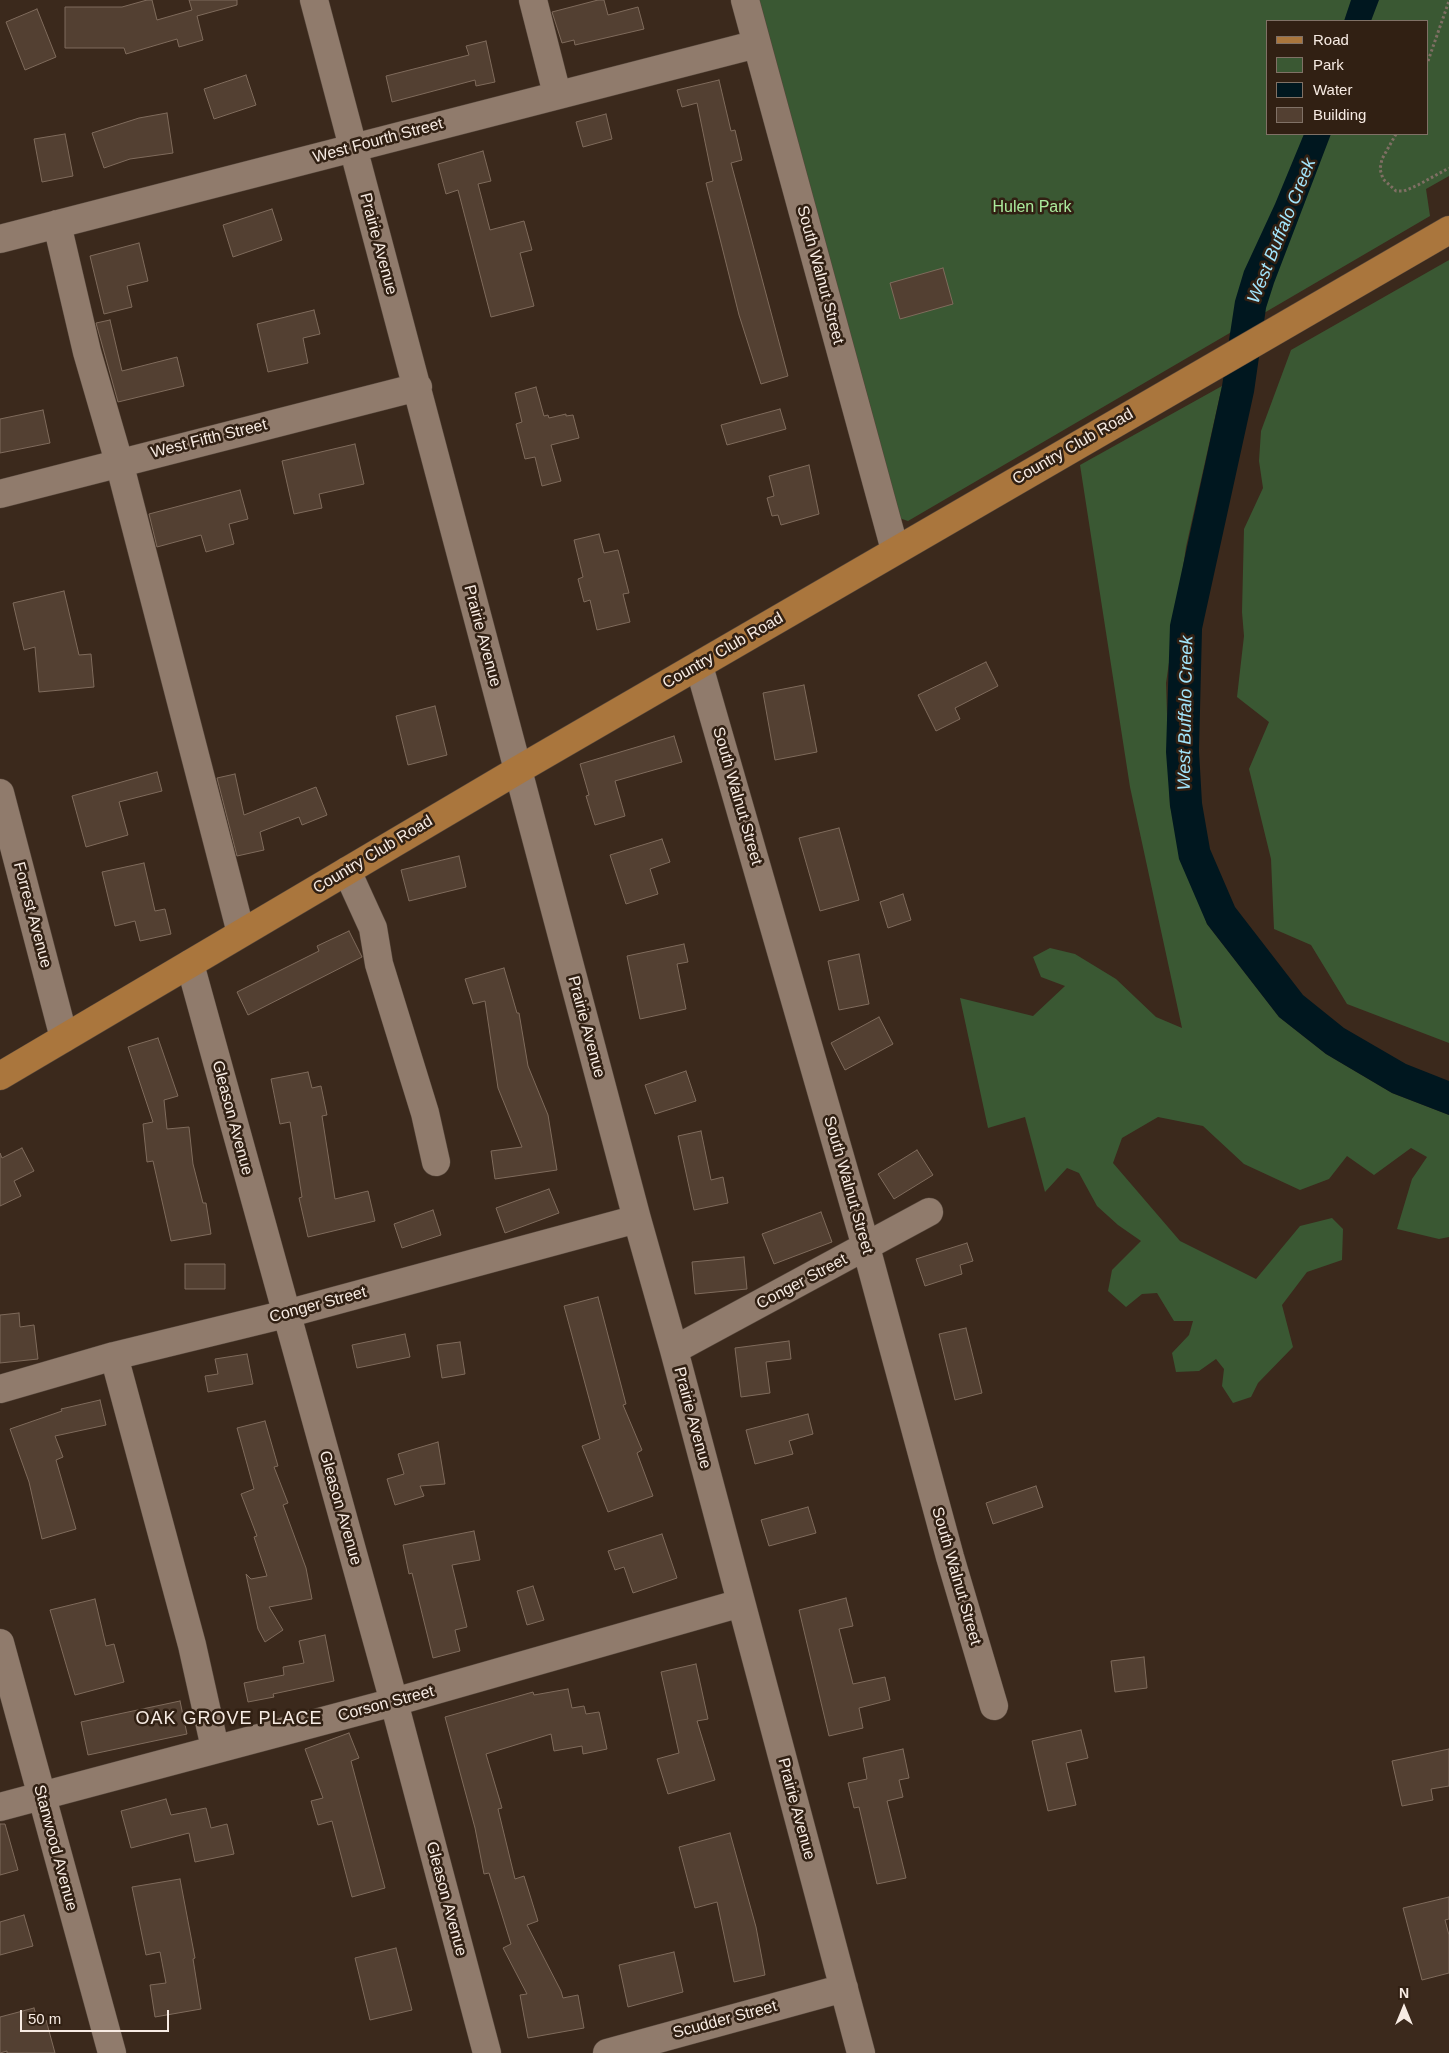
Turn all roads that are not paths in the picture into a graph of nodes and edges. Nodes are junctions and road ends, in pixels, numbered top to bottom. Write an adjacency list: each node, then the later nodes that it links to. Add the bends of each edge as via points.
1 (314, 0): 6 (street, Prairie Avenue)
2 (533, 0): 5 (street)
3 (745, 0): 4 (street, South Walnut Street)
4 (757, 44): 5 (street, West Fourth Street); 13 (street, South Walnut Street)
5 (557, 94): 6 (street, West Fourth Street)
6 (352, 148): 7 (street, West Fourth Street); 10 (street, Prairie Avenue)
7 (57, 224): 9 (street, West Fourth Street); 11 (street, via 87,352)
8 (1449, 230): 13 (main road, Country Club Road)
9 (0, 239)
10 (418, 387): 11 (street, West Fifth Street); 15 (street, Prairie Avenue)
11 (119, 462): 12 (street, West Fifth Street); 18 (street)
12 (0, 494)
13 (895, 550): 14 (main road, Country Club Road)
14 (699, 666): 15 (main road, Country Club Road); 25 (street, South Walnut Street)
15 (518, 770): 17 (main road, Country Club Road); 24 (street, Prairie Avenue)
16 (0, 792): 20 (street, Forrest Avenue)
17 (346, 871): 18 (main road, Country Club Road); 22 (street, via 373,928 379,964 423,1104)
18 (241, 933): 19 (main road, Country Club Road)
19 (190, 964): 20 (main road, Country Club Road); 26 (street, Gleason Avenue)
20 (64, 1038): 21 (main road, Country Club Road)
21 (0, 1076)
22 (436, 1162)
23 (929, 1212): 25 (street, Conger Street)
24 (637, 1219): 26 (street, Conger Street); 27 (street, Prairie Avenue)
25 (866, 1247): 27 (street, Conger Street); 33 (street, South Walnut Street)
26 (286, 1314): 28 (street, Conger Street); 32 (street, Gleason Avenue)
27 (674, 1350): 30 (street, Prairie Avenue)
28 (114, 1356): 29 (street, Conger Street); 34 (street, via 192,1644)
29 (0, 1389)
30 (740, 1603): 32 (street, Corson Street); 37 (street, Prairie Avenue)
31 (0, 1644): 35 (street, Stanwood Avenue)
32 (394, 1702): 34 (street, Corson Street); 39 (street, Gleason Avenue)
33 (994, 1706)
34 (215, 1748): 35 (street, Corson Street)
35 (41, 1796): 36 (street, Corson Street); 38 (street, Stanwood Avenue)
36 (0, 1807)
37 (844, 1988): 40 (street, Scudder Street); 41 (street, Prairie Avenue)
38 (112, 2053)
39 (487, 2053)
40 (607, 2053)
41 (861, 2053)

